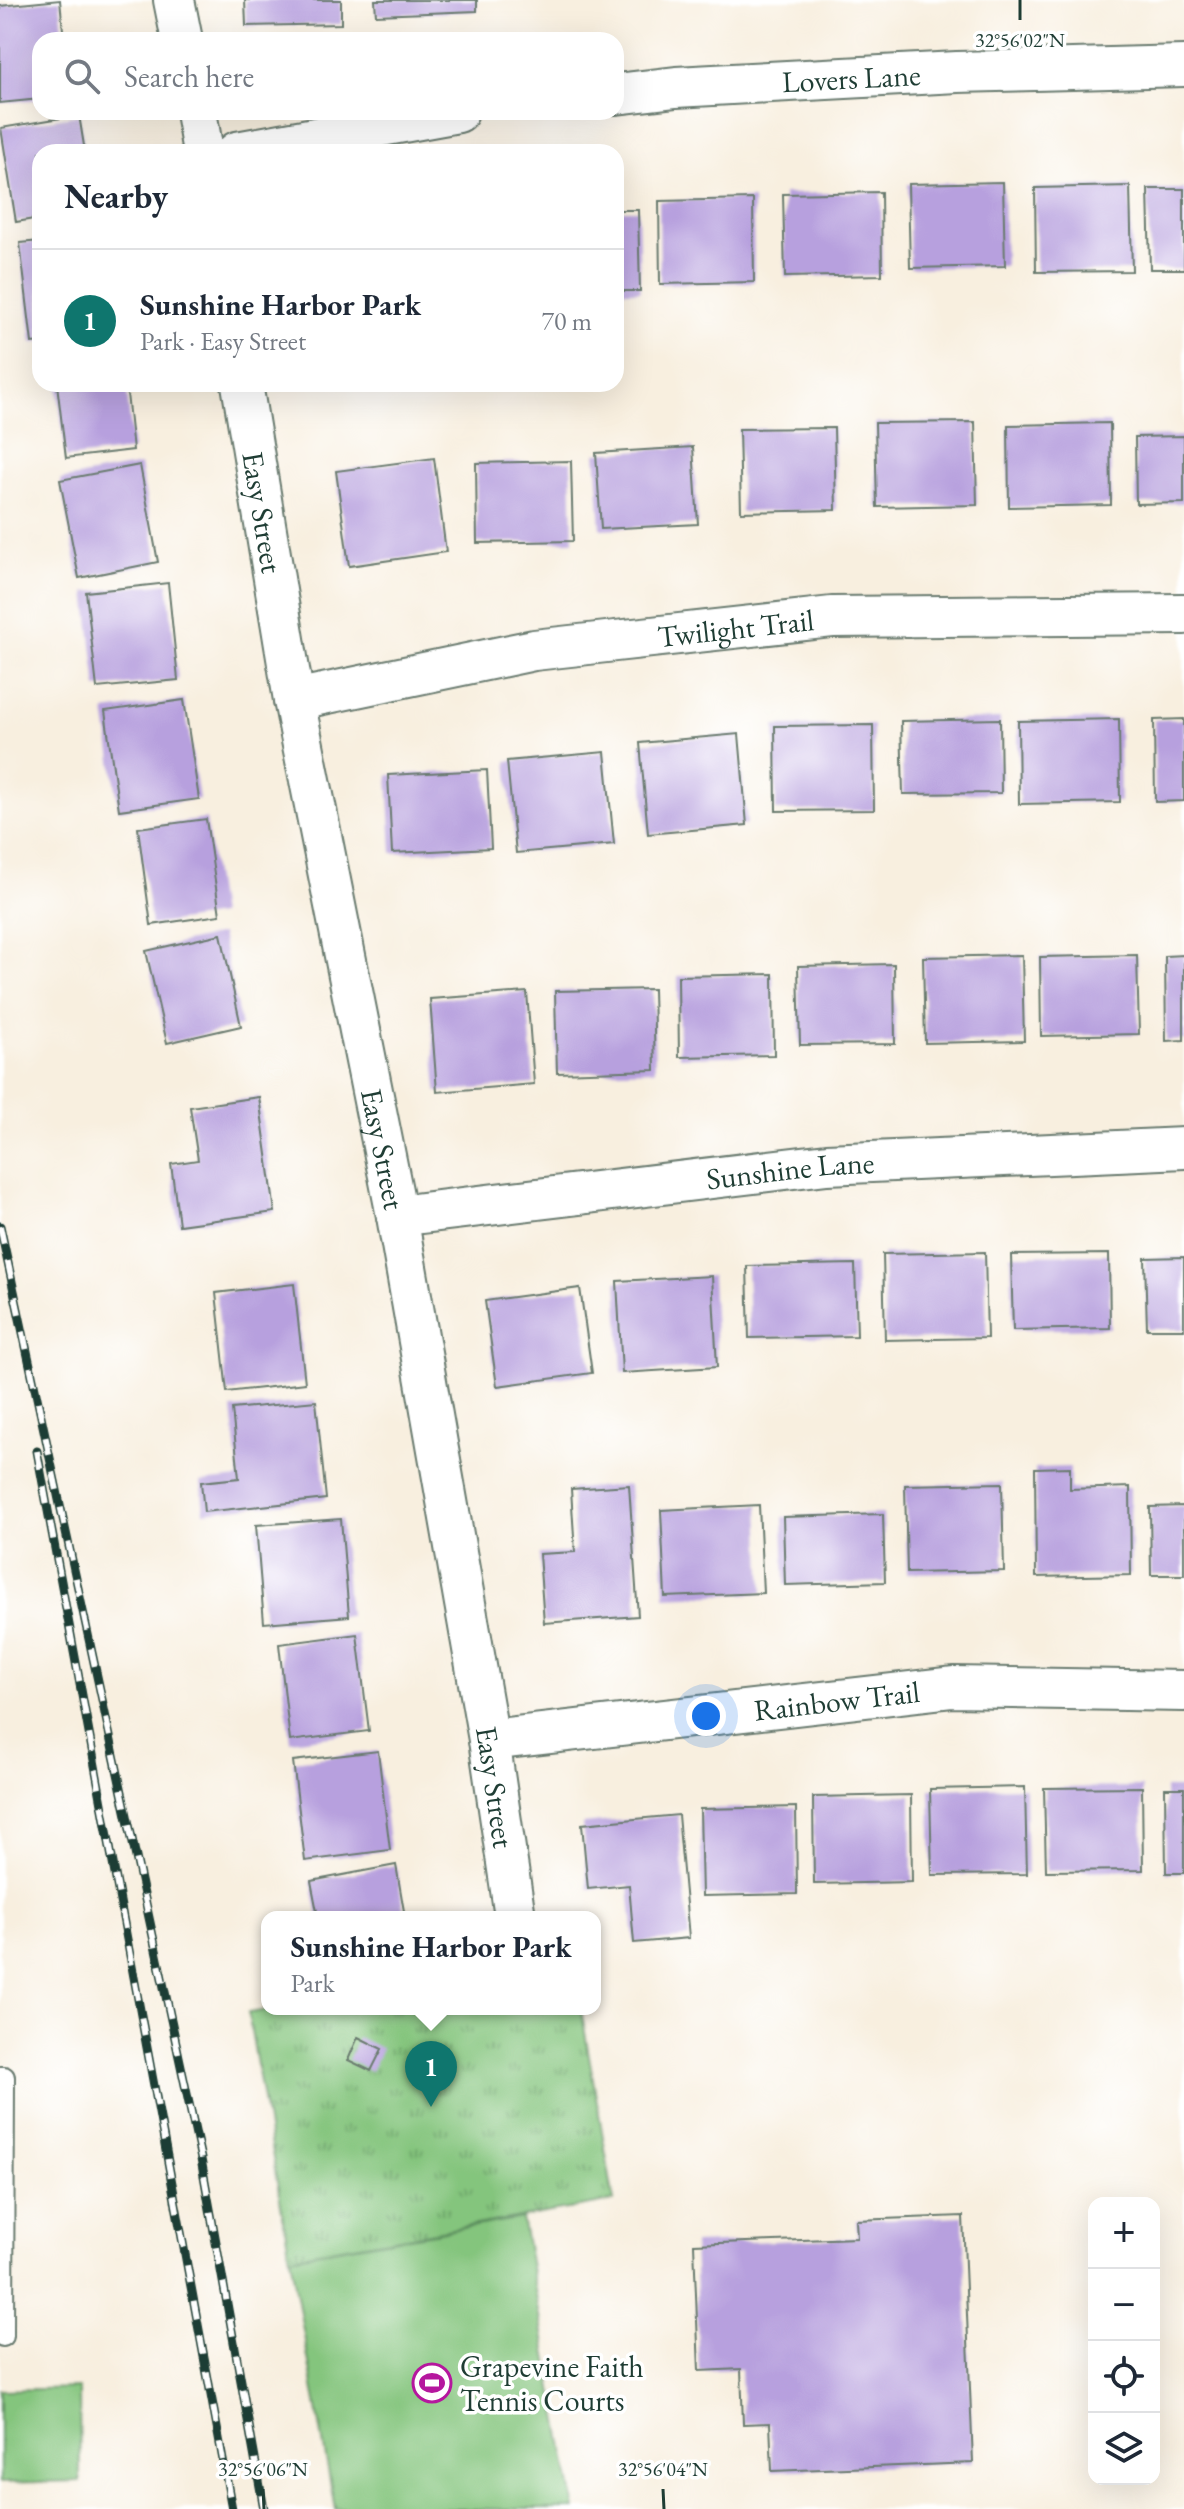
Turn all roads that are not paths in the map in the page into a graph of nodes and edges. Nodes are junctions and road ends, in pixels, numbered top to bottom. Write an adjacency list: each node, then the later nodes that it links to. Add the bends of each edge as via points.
1 (174, 0): 2 (street)
2 (180, 32)
3 (1184, 66): 4 (street, Lovers Lane, via 957,72)
4 (624, 93)
5 (197, 120): 7 (street)
6 (414, 120): 8 (street)
7 (202, 144)
8 (281, 144)
9 (243, 392): 11 (street, Easy Street)
10 (1184, 614): 11 (street, Twilight Trail, via 832,617 534,650)
11 (294, 700): 13 (street, Easy Street)
12 (1184, 1148): 13 (street, Sunshine Lane, via 827,1164)
13 (397, 1216): 15 (street, Easy Street)
14 (1184, 1691): 15 (street, Rainbow Trail, via 953,1687)
15 (489, 1740): 16 (street, Easy Street)
16 (514, 1911)
17 (0, 2077): 18 (lane)
18 (3, 2336)

